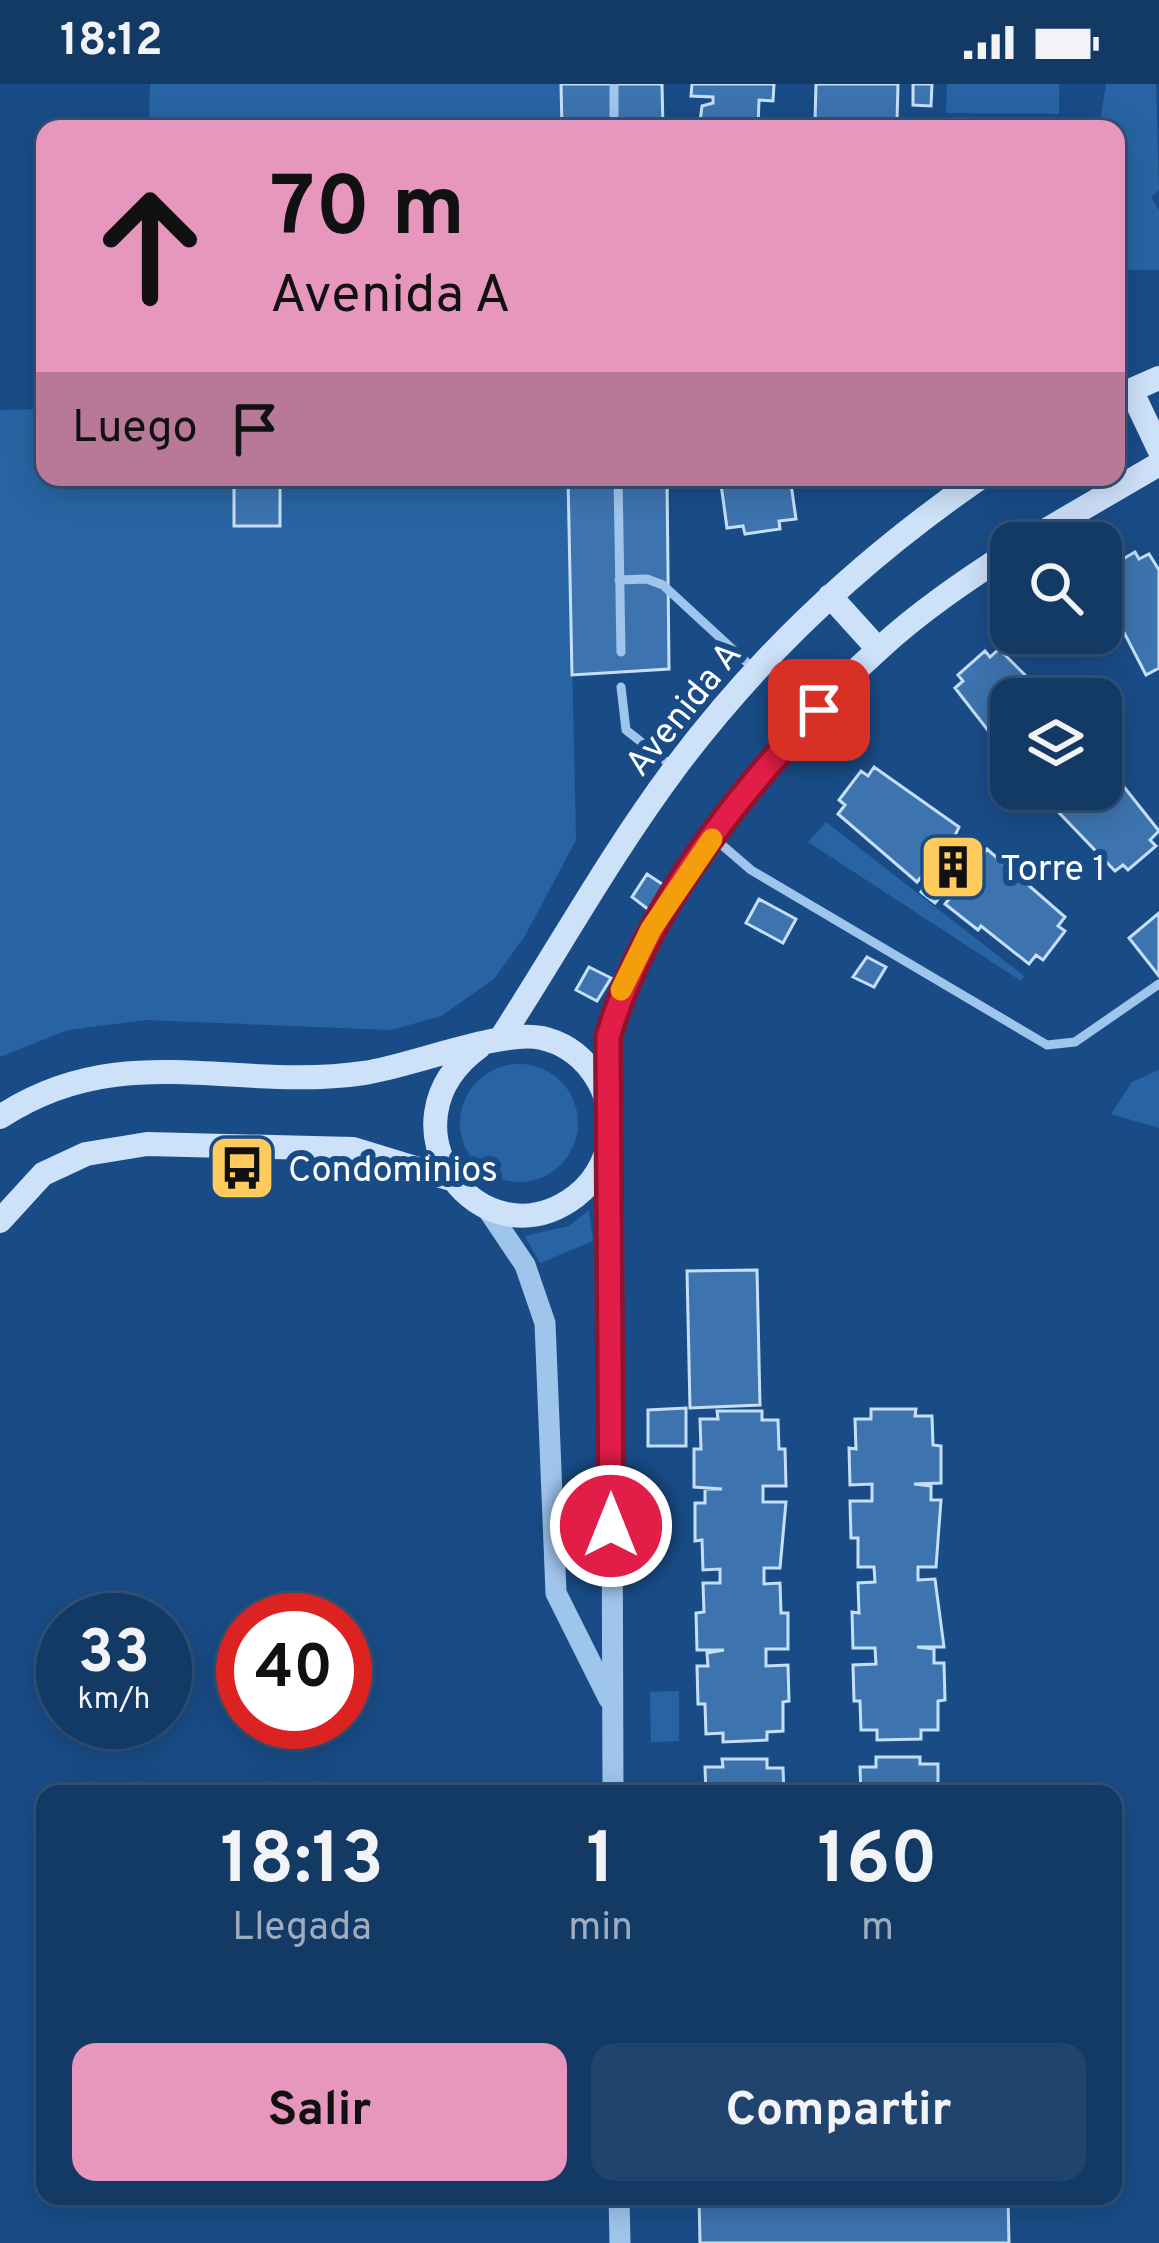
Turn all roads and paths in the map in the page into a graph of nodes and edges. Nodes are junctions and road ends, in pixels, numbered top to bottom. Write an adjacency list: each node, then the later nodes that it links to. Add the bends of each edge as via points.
1 (614, 84): 2 (lane)
2 (614, 120)
3 (1159, 378): 4 (main road)
4 (1125, 393)
5 (1125, 397): 6 (main road)
6 (1159, 448)
7 (1159, 464): 8 (main road)
8 (1125, 484)
9 (618, 486): 14 (lane)
10 (968, 486): 15 (main road, Avenida A)
11 (1121, 486): 12 (main road)
12 (1060, 522)
13 (990, 566): 16 (main road)
14 (619, 580): 17 (lane); 18 (lane, via 663,585)
15 (830, 596): 16 (main road); 18 (main road, Avenida A)
16 (878, 649): 21 (main road, via 789,741)
17 (621, 652)
18 (755, 670): 20 (main road, Avenida A)
19 (621, 687): 20 (lane, via 626,730)
20 (675, 768): 23 (main road, Avenida A)
21 (713, 837): 22 (lane, via 752,870 1047,1045 1075,1042); 24 (main road, via 622,989 608,1037)
22 (1159, 984)
23 (490, 1042): 24 (main road, via 544,1039 566,1047); 25 (main road, via 357,1074 102,1073 41,1090); 27 (main road, via 462,1059 438,1096 435,1138)
24 (607, 1099): 26 (main road)
25 (0, 1117)
26 (610, 1135): 28 (main road, via 593,1179 556,1208 509,1214); 30 (street)
27 (451, 1179): 28 (main road); 29 (main road, via 353,1149 147,1144 86,1154 44,1174)
28 (486, 1207): 30 (street, via 525,1265 545,1322 556,1593)
29 (0, 1221)
30 (612, 1704): 31 (street)
31 (613, 1785)
32 (619, 2205): 33 (street)
33 (620, 2243)

